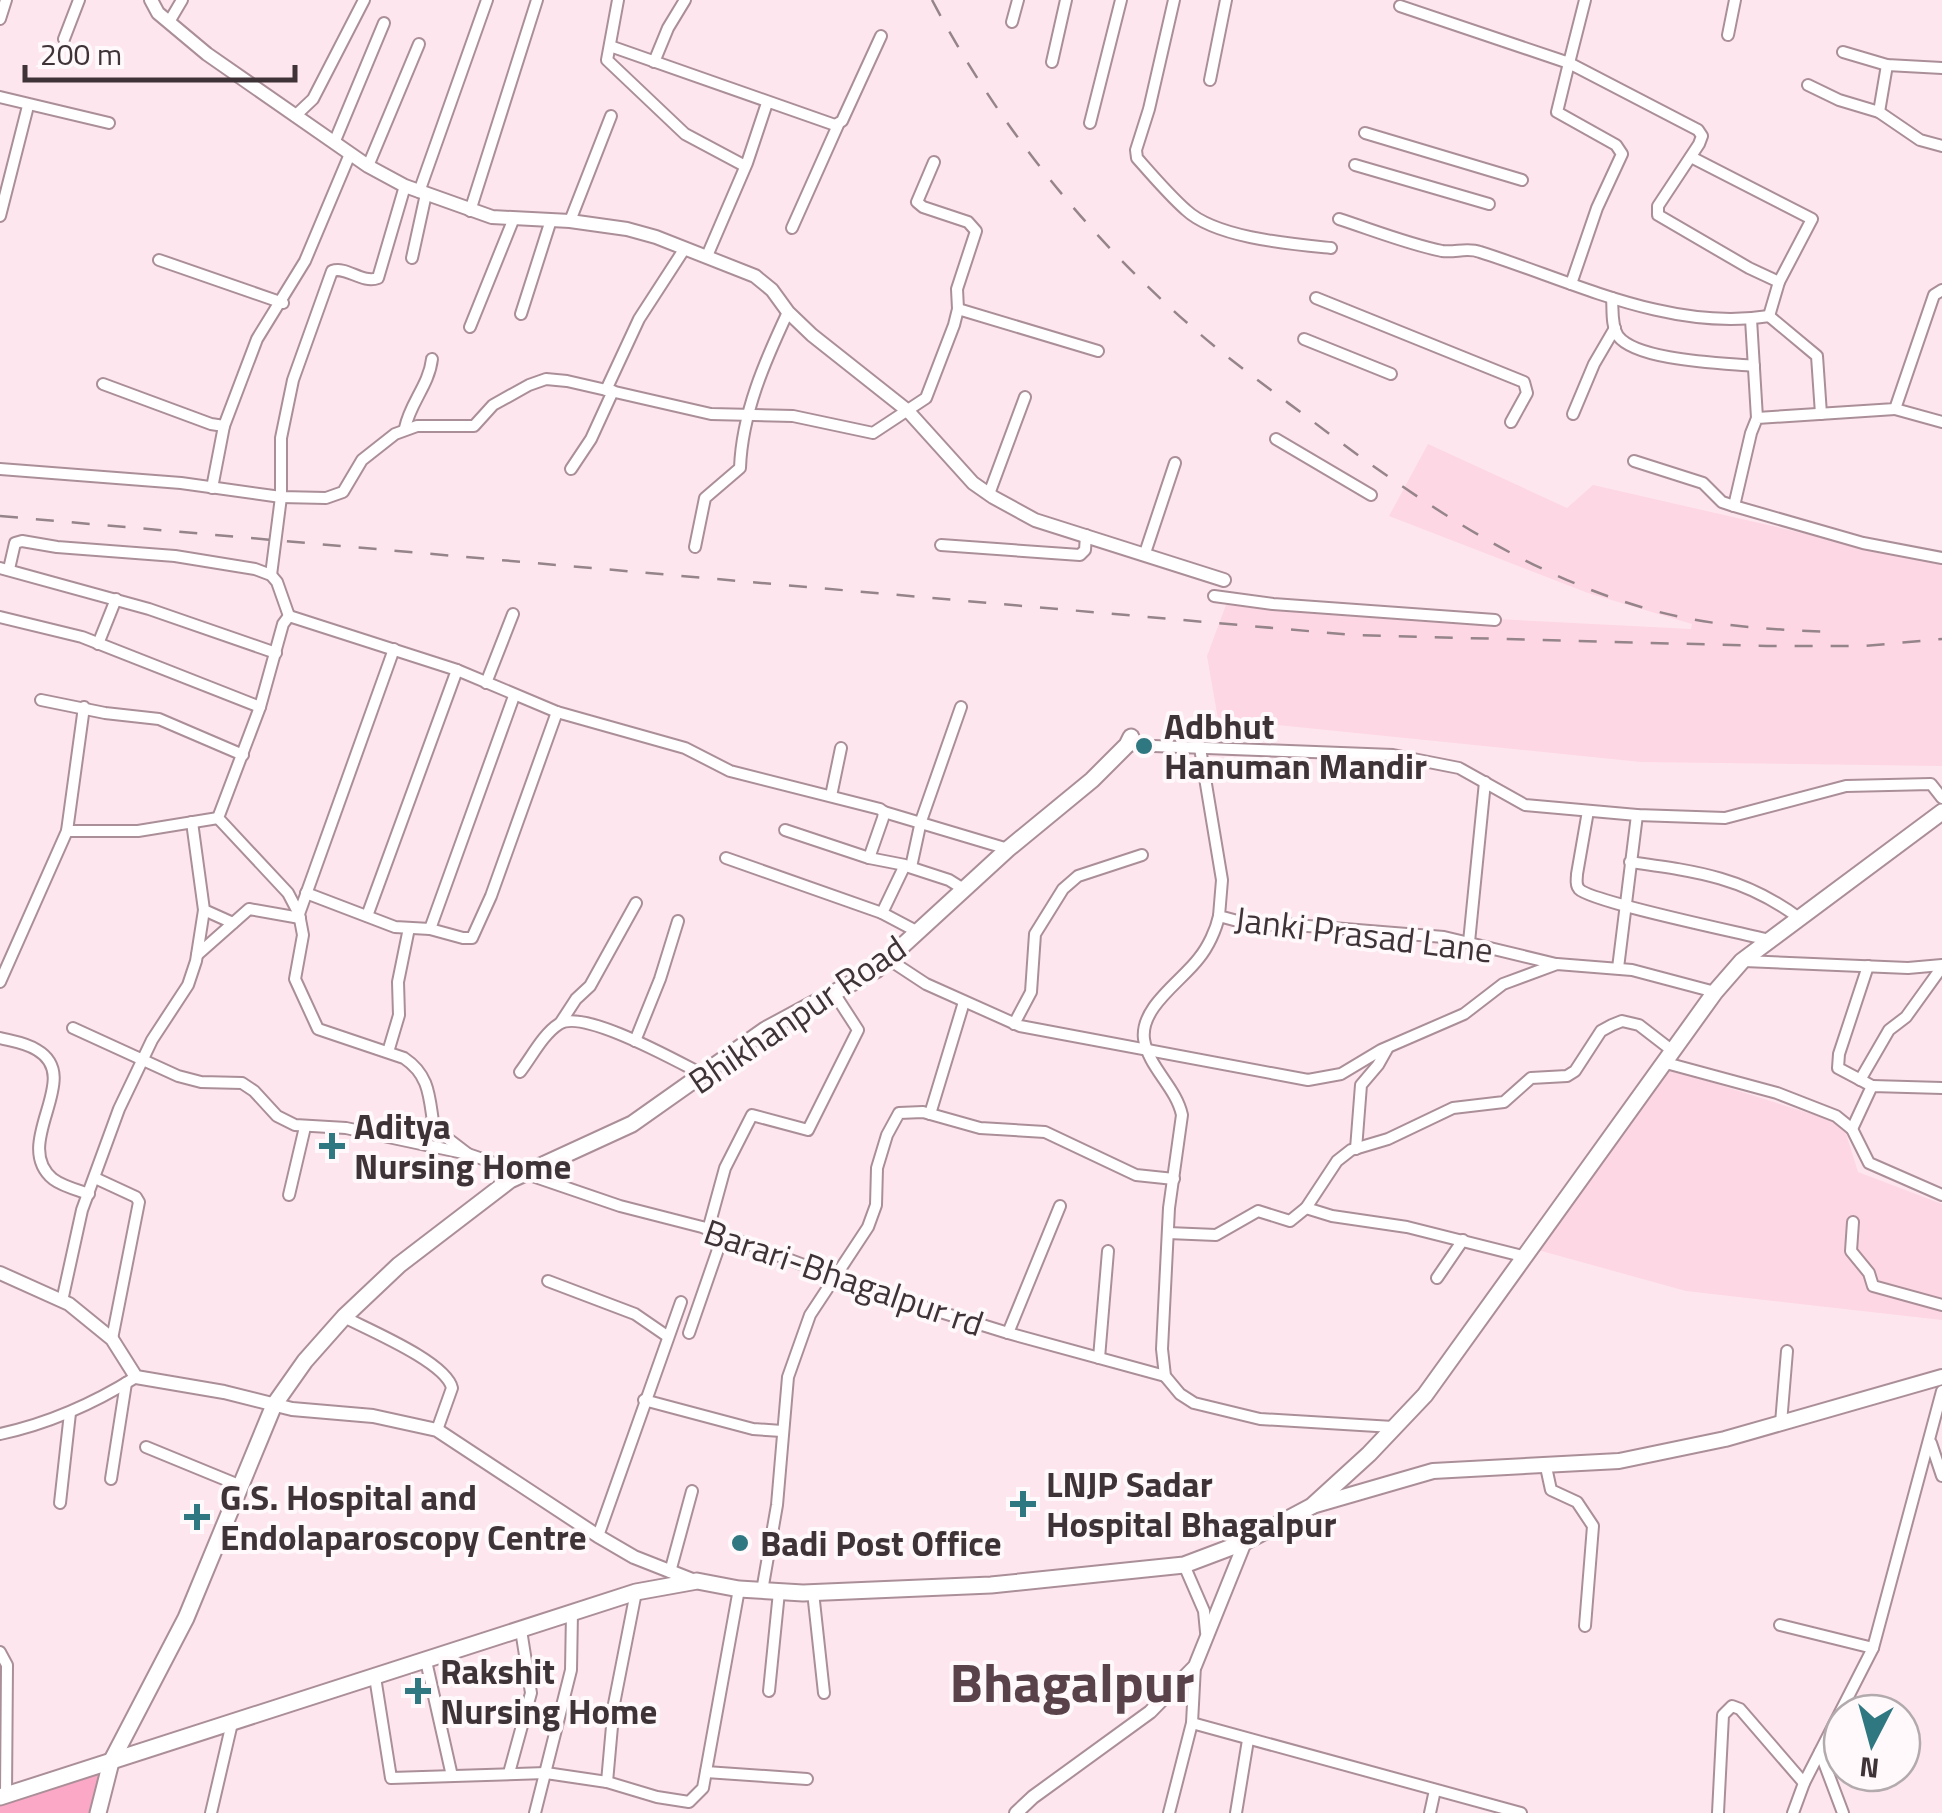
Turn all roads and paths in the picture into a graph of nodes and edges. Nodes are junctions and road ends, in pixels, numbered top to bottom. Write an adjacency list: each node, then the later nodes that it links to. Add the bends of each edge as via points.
1 (6, 0): 18 (street)
2 (79, 0): 24 (street)
3 (148, 0): 19 (street)
4 (182, 0): 19 (street)
5 (364, 0): 39 (street, via 312,99)
6 (488, 0): 55 (street)
7 (537, 0): 57 (street)
8 (618, 0): 26 (street)
9 (685, 0): 28 (street)
10 (1018, 0): 20 (street)
11 (1066, 0): 29 (street)
12 (1122, 0): 41 (street)
13 (1174, 0): 65 (street, via 1137,158 1198,219 1259,240)
14 (1226, 0): 33 (street)
15 (1585, 0): 30 (street)
16 (1735, 0): 22 (street)
17 (1400, 6): 30 (street)
18 (0, 19)
19 (169, 22): 39 (street)
20 (1012, 22)
21 (384, 23): 45 (street)
22 (1728, 35)
23 (880, 36): 43 (street)
24 (64, 39)
25 (419, 44): 51 (street)
26 (610, 46): 28 (street); 52 (street, via 607,60 685,134)
27 (1843, 52): 31 (street)
28 (654, 62): 36 (street)
29 (1052, 62)
30 (1570, 63): 48 (street, via 1698,130); 70 (street, via 1557,112 1622,154)
31 (1887, 65): 32 (street); 38 (street)
32 (1942, 68)
33 (1210, 80)
34 (1808, 84): 38 (street)
35 (0, 97): 37 (street)
36 (767, 103): 43 (street); 52 (street)
37 (28, 106): 42 (street); 58 (street)
38 (1879, 112): 46 (street, via 1906,134)
39 (296, 116): 45 (street)
40 (610, 116): 62 (street)
41 (1090, 123)
42 (109, 124)
43 (838, 124): 63 (street)
44 (1365, 133): 53 (street)
45 (334, 143): 47 (street)
46 (1942, 146)
47 (350, 154): 51 (street); 74 (street)
48 (1690, 157): 69 (street, via 1658,206 1659,217); 69 (street, via 1812,218)
49 (934, 162): 75 (street, via 918,202 976,231 957,290)
50 (1355, 165): 56 (street)
51 (368, 166): 54 (street)
52 (745, 166): 66 (street)
53 (1522, 180)
54 (405, 186): 55 (street); 108 (street, via 378,278 332,271 293,380 281,438)
55 (423, 193): 57 (street); 67 (street)
56 (1489, 204)
57 (470, 211): 59 (street)
58 (0, 216)
59 (514, 218): 61 (street); 80 (street)
60 (1339, 219): 70 (street, via 1446,252 1472,249)
61 (550, 220): 62 (street); 77 (street)
62 (570, 221): 64 (street, via 627,229)
63 (792, 228)
64 (685, 248): 66 (street); 88 (street, via 640,320)
65 (1331, 248)
66 (707, 256): 76 (street, via 764,282)
67 (412, 258)
68 (159, 260): 74 (street)
69 (1779, 282): 78 (street)
70 (1571, 284): 73 (street)
71 (1942, 290): 90 (street, via 1934,295)
72 (1316, 298): 96 (street, via 1524,382 1527,393)
73 (1612, 298): 79 (street, via 1671,312); 81 (street)
74 (283, 303): 98 (street, via 258,339)
75 (958, 309): 83 (street); 91 (street, via 926,398)
76 (788, 312): 91 (street); 94 (street)
77 (520, 314)
78 (1769, 316): 79 (street); 93 (street, via 1817,356)
79 (1751, 319): 85 (street)
80 (470, 327)
81 (1615, 328): 85 (street, via 1624,342 1652,353); 92 (street)
82 (1304, 339): 86 (street)
83 (1098, 351)
84 (432, 359): 99 (street)
85 (1754, 366): 95 (street)
86 (1391, 374)
87 (103, 384): 98 (street)
88 (610, 390): 94 (street); 99 (street, via 546,379 499,400 469,428); 104 (street)
89 (1025, 397): 106 (street)
90 (1895, 410): 93 (street); 97 (street)
91 (908, 411): 94 (street, via 873,433 793,416); 106 (street)
92 (1574, 414)
93 (1821, 414): 95 (street)
94 (748, 417): 112 (street, via 740,468 706,498)
95 (1758, 418): 109 (street)
96 (1511, 422)
97 (1942, 422)
98 (224, 426): 105 (street)
99 (405, 428): 108 (street, via 369,452 343,492)
100 (1276, 439): 107 (street)
101 (1634, 461): 109 (street, via 1703,482)
102 (1175, 462): 113 (street)
103 (0, 469): 105 (street)
104 (572, 469)
105 (212, 488): 108 (street)
106 (990, 494): 110 (street, via 1035,520)
107 (1370, 495)
108 (281, 497): 116 (street)
109 (1734, 506): 114 (street)
110 (1086, 535): 111 (street, via 1080,555); 113 (street)
111 (941, 545)
112 (694, 547)
113 (1146, 552): 117 (street)
114 (1942, 558)
115 (5, 569): 116 (street, via 22,541 175,556); 119 (street)
116 (271, 575): 122 (street)
117 (1224, 580)
118 (1214, 596): 123 (street)
119 (116, 599): 124 (street); 126 (street)
120 (512, 614): 128 (street)
121 (0, 616): 124 (street)
122 (289, 616): 125 (street); 126 (street)
123 (1495, 620)
124 (98, 644): 133 (street)
125 (394, 649): 127 (street); 158 (street)
126 (276, 653): 133 (street)
127 (457, 670): 128 (street); 164 (street)
128 (486, 684): 129 (street)
129 (514, 696): 134 (street); 170 (street)
130 (41, 700): 131 (street)
131 (84, 707): 138 (street, via 159,719); 150 (street)
132 (961, 707): 147 (street)
133 (260, 708): 138 (street)
134 (557, 712): 140 (street, via 685,748 751,777); 170 (street, via 474,936)
135 (1129, 741): 137 (street); 151 (main road, Bhikhanpur Road)
136 (841, 748): 140 (street)
137 (1200, 748): 139 (street, via 1393,756 1459,768); 165 (street, Janki Prasad Lane, via 1222,880)
138 (243, 755): 146 (street)
139 (1485, 782): 143 (street, via 1525,804); 173 (street)
140 (831, 796): 142 (street)
141 (1942, 798): 145 (street, via 1931,784 1852,784 1725,818)
142 (884, 812): 147 (street); 154 (street)
143 (1588, 812): 145 (street); 160 (street, via 1578,888)
144 (1942, 812): 166 (main road)
145 (1637, 815): 155 (street)
146 (218, 818): 148 (street); 163 (street, via 288,893)
147 (921, 821): 151 (street); 156 (street)
148 (192, 822): 150 (street, via 138,831); 161 (street)
149 (785, 830): 154 (street)
150 (67, 831): 175 (street)
151 (1008, 848): 157 (main road, Bhikhanpur Road)
152 (1142, 855): 188 (street, via 1078,876 1062,889 1035,934 1031,992)
153 (726, 858): 162 (street)
154 (869, 858): 156 (street)
155 (1630, 862): 160 (street); 166 (street, via 1727,878)
156 (908, 866): 157 (street); 162 (street)
157 (965, 890): 171 (main road, Bhikhanpur Road)
158 (306, 893): 163 (street); 164 (street)
159 (636, 903): 187 (street)
160 (1625, 906): 172 (street); 182 (street)
161 (204, 910): 168 (street); 176 (street)
162 (882, 913): 171 (street)
163 (299, 916): 168 (street, via 249,909); 194 (street, via 303,936 295,979 312,1020 326,1034)
164 (367, 916): 169 (street)
165 (1219, 916): 173 (street, Janki Prasad Lane, via 1256,926); 193 (street, via 1200,958 1150,1014)
166 (1798, 918): 172 (main road)
167 (678, 922): 191 (street)
168 (233, 923): 176 (street)
169 (408, 928): 170 (street); 194 (street)
170 (430, 928)
171 (918, 932): 177 (main road, Bhikhanpur Road)
172 (1769, 940): 178 (main road)
173 (1469, 942): 179 (street, Janki Prasad Lane)
174 (0, 946): 175 (street)
175 (12, 952): 183 (street)
176 (197, 955): 196 (street, via 180,1002)
177 (888, 959): 185 (main road, Bhikhanpur Road); 186 (street)
178 (1742, 961): 180 (street); 184 (main road)
179 (1557, 964): 182 (street); 192 (street, via 1503,984 1464,1014)
180 (1868, 966): 181 (street); 200 (street, via 1838,1068)
181 (1942, 966): 200 (street, via 1889,1030)
182 (1618, 968): 184 (street)
183 (1, 974)
184 (1715, 992): 195 (main road)
185 (834, 993): 198 (main road, Bhikhanpur Road, via 765,1030); 217 (street, via 858,1030 808,1130 752,1116 725,1168)
186 (964, 1002): 188 (street); 203 (street)
187 (562, 1022): 191 (street); 197 (street)
188 (1014, 1024): 193 (street)
189 (73, 1028): 196 (street)
190 (0, 1038): 211 (street, via 34,1048 53,1064 55,1080 40,1131 42,1161 52,1178)
191 (635, 1041): 198 (street)
192 (1387, 1048): 193 (street, via 1318,1080); 206 (street, via 1361,1085)
193 (1146, 1049): 210 (street, via 1180,1104)
194 (388, 1052): 207 (street, via 416,1066 432,1098 434,1128)
195 (1670, 1057): 205 (street, via 1777,1092); 206 (street, via 1640,1026 1622,1021 1601,1031 1566,1076 1531,1078 1504,1102 1453,1108); 222 (main road)
196 (144, 1059): 204 (street, via 194,1081 242,1083 277,1116); 209 (street)
197 (520, 1072)
198 (704, 1075): 208 (main road, Bhikhanpur Road, via 621,1130)
199 (1942, 1077): 202 (street)
200 (1860, 1080): 201 (street)
201 (1872, 1086): 202 (street); 205 (street)
202 (1941, 1087)
203 (930, 1114): 210 (street, via 980,1128 1045,1132 1136,1175); 224 (street, via 906,1111 894,1120 877,1168 875,1212)
204 (305, 1127): 207 (street, Barari-Bhagalpur rd, via 346,1128); 212 (street)
205 (1852, 1129): 213 (street, via 1868,1163)
206 (1356, 1149): 215 (street, via 1337,1161)
207 (468, 1154): 208 (street, Barari-Bhagalpur rd)
208 (524, 1172): 217 (street, Barari-Bhagalpur rd); 230 (main road, Bhikhanpur Road, via 399,1265)
209 (95, 1178): 211 (street); 234 (street, via 140,1202)
210 (1174, 1179): 218 (street)
211 (89, 1194): 228 (street)
212 (289, 1194)
213 (1942, 1195)
214 (1060, 1206): 232 (street)
215 (1306, 1208): 218 (street, via 1290,1221 1254,1212 1216,1235); 220 (street)
216 (1853, 1222): 229 (street, via 1851,1251 1873,1286)
217 (708, 1230): 219 (street, Barari-Bhagalpur rd)
218 (1168, 1233): 237 (street)
219 (723, 1236): 224 (street, Barari-Bhagalpur rd); 231 (street)
220 (1462, 1240): 222 (street); 225 (street)
221 (1108, 1251): 236 (street)
222 (1526, 1257): 245 (main road)
223 (0, 1274): 228 (street)
224 (837, 1277): 232 (street, Barari-Bhagalpur rd); 247 (street, via 798,1342)
225 (1437, 1278)
226 (548, 1280): 233 (street, via 635,1314)
227 (681, 1302): 233 (street)
228 (66, 1303): 234 (street)
229 (1942, 1306)
230 (344, 1317): 242 (main road, Bhikhanpur Road); 246 (street, via 452,1382)
231 (689, 1333)
232 (1008, 1333): 236 (street, Barari-Bhagalpur rd)
233 (667, 1336): 241 (street)
234 (112, 1339): 239 (street)
235 (1787, 1351): 244 (street)
236 (1099, 1358): 237 (street, Barari-Bhagalpur rd)
237 (1165, 1376): 245 (street, via 1194,1402 1242,1416)
238 (1942, 1377): 244 (main road)
239 (131, 1380): 242 (street); 243 (street); 253 (street)
240 (1942, 1391): 249 (street)
241 (644, 1400): 247 (street, via 753,1430); 258 (street)
242 (274, 1405): 246 (street); 254 (main road, Bhikhanpur Road)
243 (70, 1414): 248 (street); 256 (street)
244 (1780, 1423): 251 (main road, via 1619,1461)
245 (1393, 1428): 257 (main road)
246 (437, 1430): 258 (street)
247 (782, 1431): 264 (street)
248 (0, 1434)
249 (1931, 1442): 252 (street); 273 (street)
250 (146, 1447): 254 (street)
251 (1546, 1467): 257 (main road, via 1433,1471); 270 (street, via 1551,1490 1577,1502 1593,1526)
252 (1942, 1476)
253 (111, 1479)
254 (241, 1486): 284 (main road, Bhikhanpur Road, via 186,1618)
255 (692, 1490): 261 (street)
256 (60, 1503)
257 (1312, 1506): 259 (main road)
258 (598, 1536): 261 (street)
259 (1245, 1542): 260 (main road); 272 (street)
260 (1184, 1565): 267 (main road, via 991,1585); 272 (street, via 1204,1610)
261 (670, 1572): 262 (street)
262 (696, 1582): 263 (main road); 265 (main road)
263 (740, 1589): 264 (main road); 285 (street)
264 (762, 1591): 266 (main road)
265 (636, 1592): 268 (main road); 290 (street)
266 (780, 1592): 267 (main road); 278 (street)
267 (813, 1592): 279 (street)
268 (572, 1612): 271 (main road); 287 (street, via 572,1670)
269 (1780, 1625): 273 (street)
270 (1585, 1626)
271 (521, 1630): 275 (main road); 286 (street, via 531,1693)
272 (1206, 1643): 276 (street)
273 (1873, 1648): 283 (street)
274 (0, 1652): 293 (street, via 7,1665)
275 (426, 1661): 277 (main road); 288 (street)
276 (1196, 1666): 281 (street); 298 (street, via 1150,1712)
277 (375, 1677): 280 (main road); 288 (street, via 391,1778)
278 (769, 1691)
279 (824, 1692)
280 (232, 1723): 284 (main road); 296 (street)
281 (1192, 1723): 282 (street); 299 (street)
282 (1248, 1740): 292 (street); 300 (street)
283 (1820, 1752): 291 (street); 305 (street)
284 (110, 1762): 293 (main road); 295 (main road, Bhikhanpur Road)
285 (706, 1772): 289 (street); 294 (street, via 695,1799)
286 (508, 1773): 287 (street); 288 (street)
287 (546, 1773): 290 (street); 297 (street)
288 (452, 1776)
289 (807, 1779)
290 (607, 1782): 294 (street)
291 (1804, 1783): 303 (street, via 1732,1706 1722,1714); 304 (street)
292 (1435, 1790): 301 (street); 302 (street)
293 (3, 1796)
294 (672, 1807)
295 (98, 1813)
296 (212, 1813)
297 (535, 1813)
298 (1016, 1813)
299 (1169, 1813)
300 (1236, 1813)
301 (1430, 1813)
302 (1521, 1813)
303 (1718, 1813)
304 (1793, 1813)
305 (1844, 1813)

